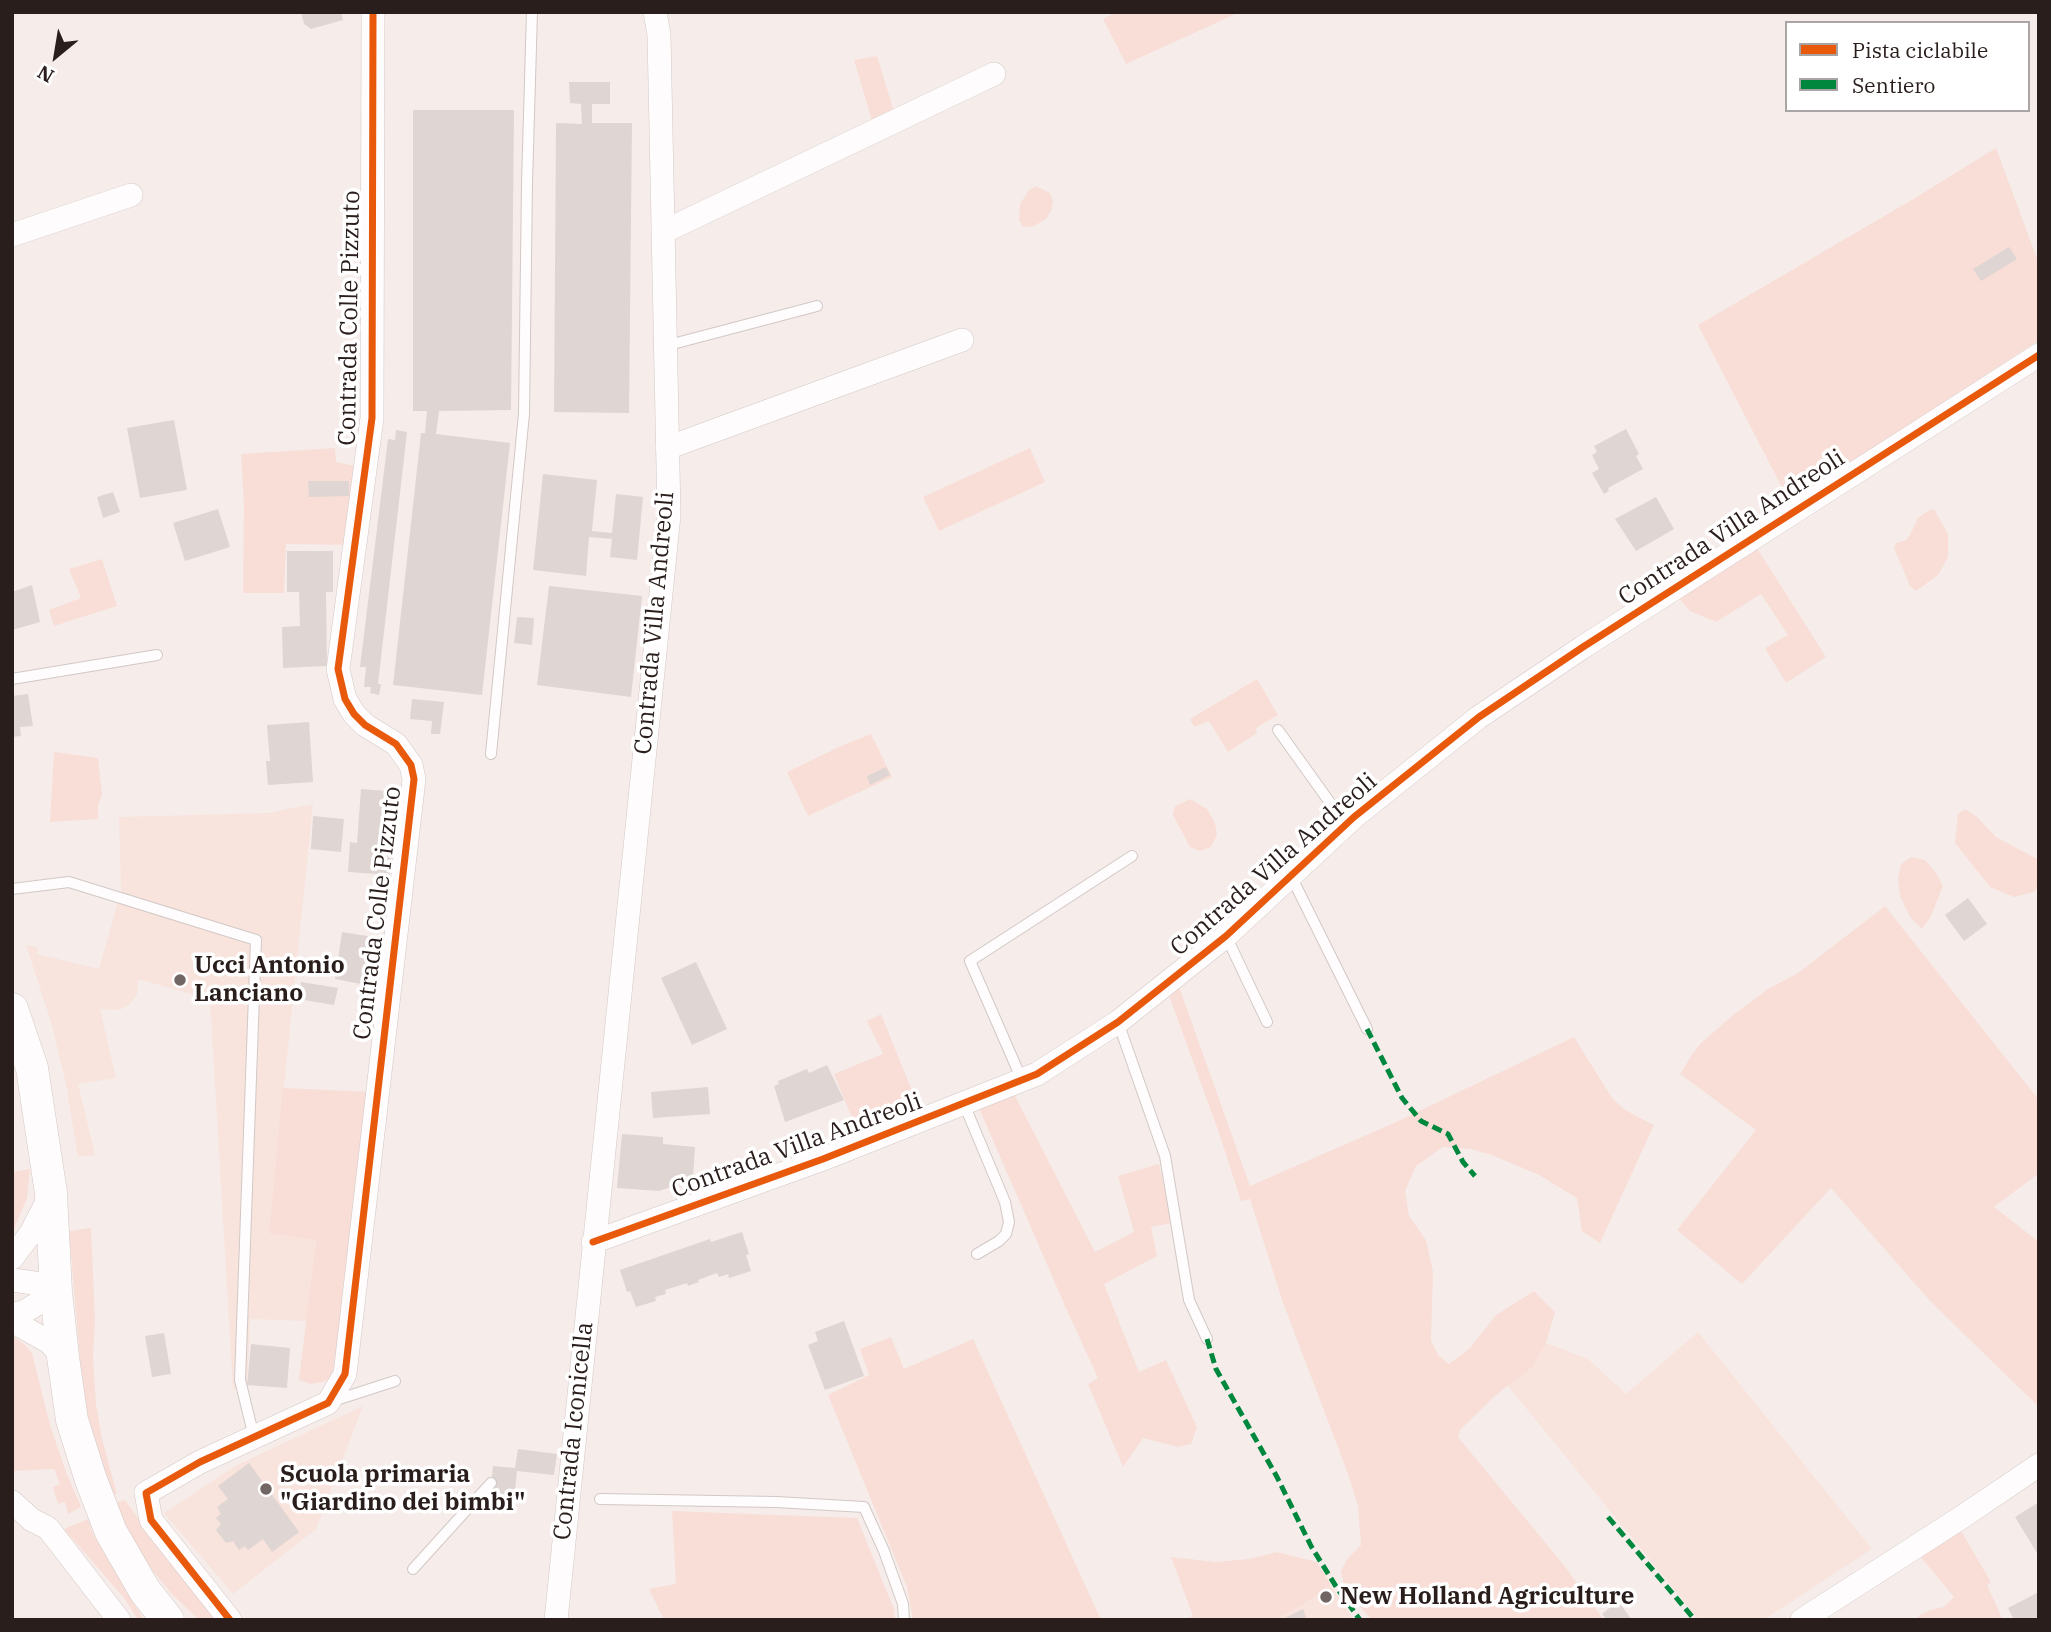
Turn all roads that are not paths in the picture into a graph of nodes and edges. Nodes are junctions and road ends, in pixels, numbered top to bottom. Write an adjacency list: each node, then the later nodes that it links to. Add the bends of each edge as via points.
1 (373, 12): 39 (street, Contrada Colle Pizzuto, via 372,418 338,669 354,714 396,744 411,765 414,779 345,1374)
2 (532, 12): 16 (lane, via 524,414)
3 (655, 12): 6 (street, Contrada Villa Andreoli)
4 (994, 74): 6 (street)
5 (131, 195): 7 (street)
6 (663, 232): 10 (street, Contrada Villa Andreoli)
7 (12, 234)
8 (817, 306): 10 (lane)
9 (962, 340): 12 (street)
10 (665, 346): 12 (street, Contrada Villa Andreoli)
11 (2039, 355): 17 (street, Contrada Villa Andreoli, via 1479,717)
12 (667, 448): 29 (street, Contrada Villa Andreoli, via 669,515)
13 (157, 655): 14 (lane)
14 (12, 679)
15 (1278, 730): 17 (lane)
16 (491, 754)
17 (1346, 825): 19 (street, Contrada Villa Andreoli)
18 (1132, 856): 26 (lane, via 970,961)
19 (1291, 876): 21 (street, Contrada Villa Andreoli); 25 (lane)
20 (12, 890): 40 (lane, via 69,882 256,940 240,1380)
21 (1226, 936): 23 (street, Contrada Villa Andreoli); 24 (lane)
22 (12, 1009): 28 (main road, via 32,1068)
23 (1118, 1022): 26 (street, Contrada Villa Andreoli); 36 (lane, via 1165,1156 1189,1300)
24 (1267, 1022)
25 (1367, 1029)
26 (1022, 1080): 27 (street, Contrada Villa Andreoli)
27 (964, 1104): 29 (street, Contrada Villa Andreoli); 30 (lane, via 1009,1222 999,1241)
28 (51, 1194): 31 (street, via 39,1221); 33 (main road)
29 (593, 1242): 50 (street, Contrada Iconicella)
30 (977, 1254)
31 (12, 1258)
32 (12, 1280): 33 (street, via 41,1284)
33 (56, 1292): 34 (street, via 24,1312); 37 (main road)
34 (12, 1314)
35 (12, 1321): 37 (street, via 49,1342)
36 (1206, 1339)
37 (62, 1357): 48 (main road, via 72,1420 111,1532 145,1591)
38 (395, 1381): 39 (lane)
39 (328, 1403): 40 (street)
40 (254, 1437): 49 (street, via 146,1493 151,1520)
41 (2039, 1465): 52 (street)
42 (491, 1483): 46 (lane)
43 (600, 1499): 51 (lane, via 864,1507 903,1604)
44 (12, 1502): 45 (street)
45 (22, 1520): 47 (street, via 48,1528)
46 (412, 1569)
47 (118, 1620)
48 (168, 1620)
49 (230, 1620)
50 (556, 1620)
51 (904, 1620)
52 (1802, 1620)

